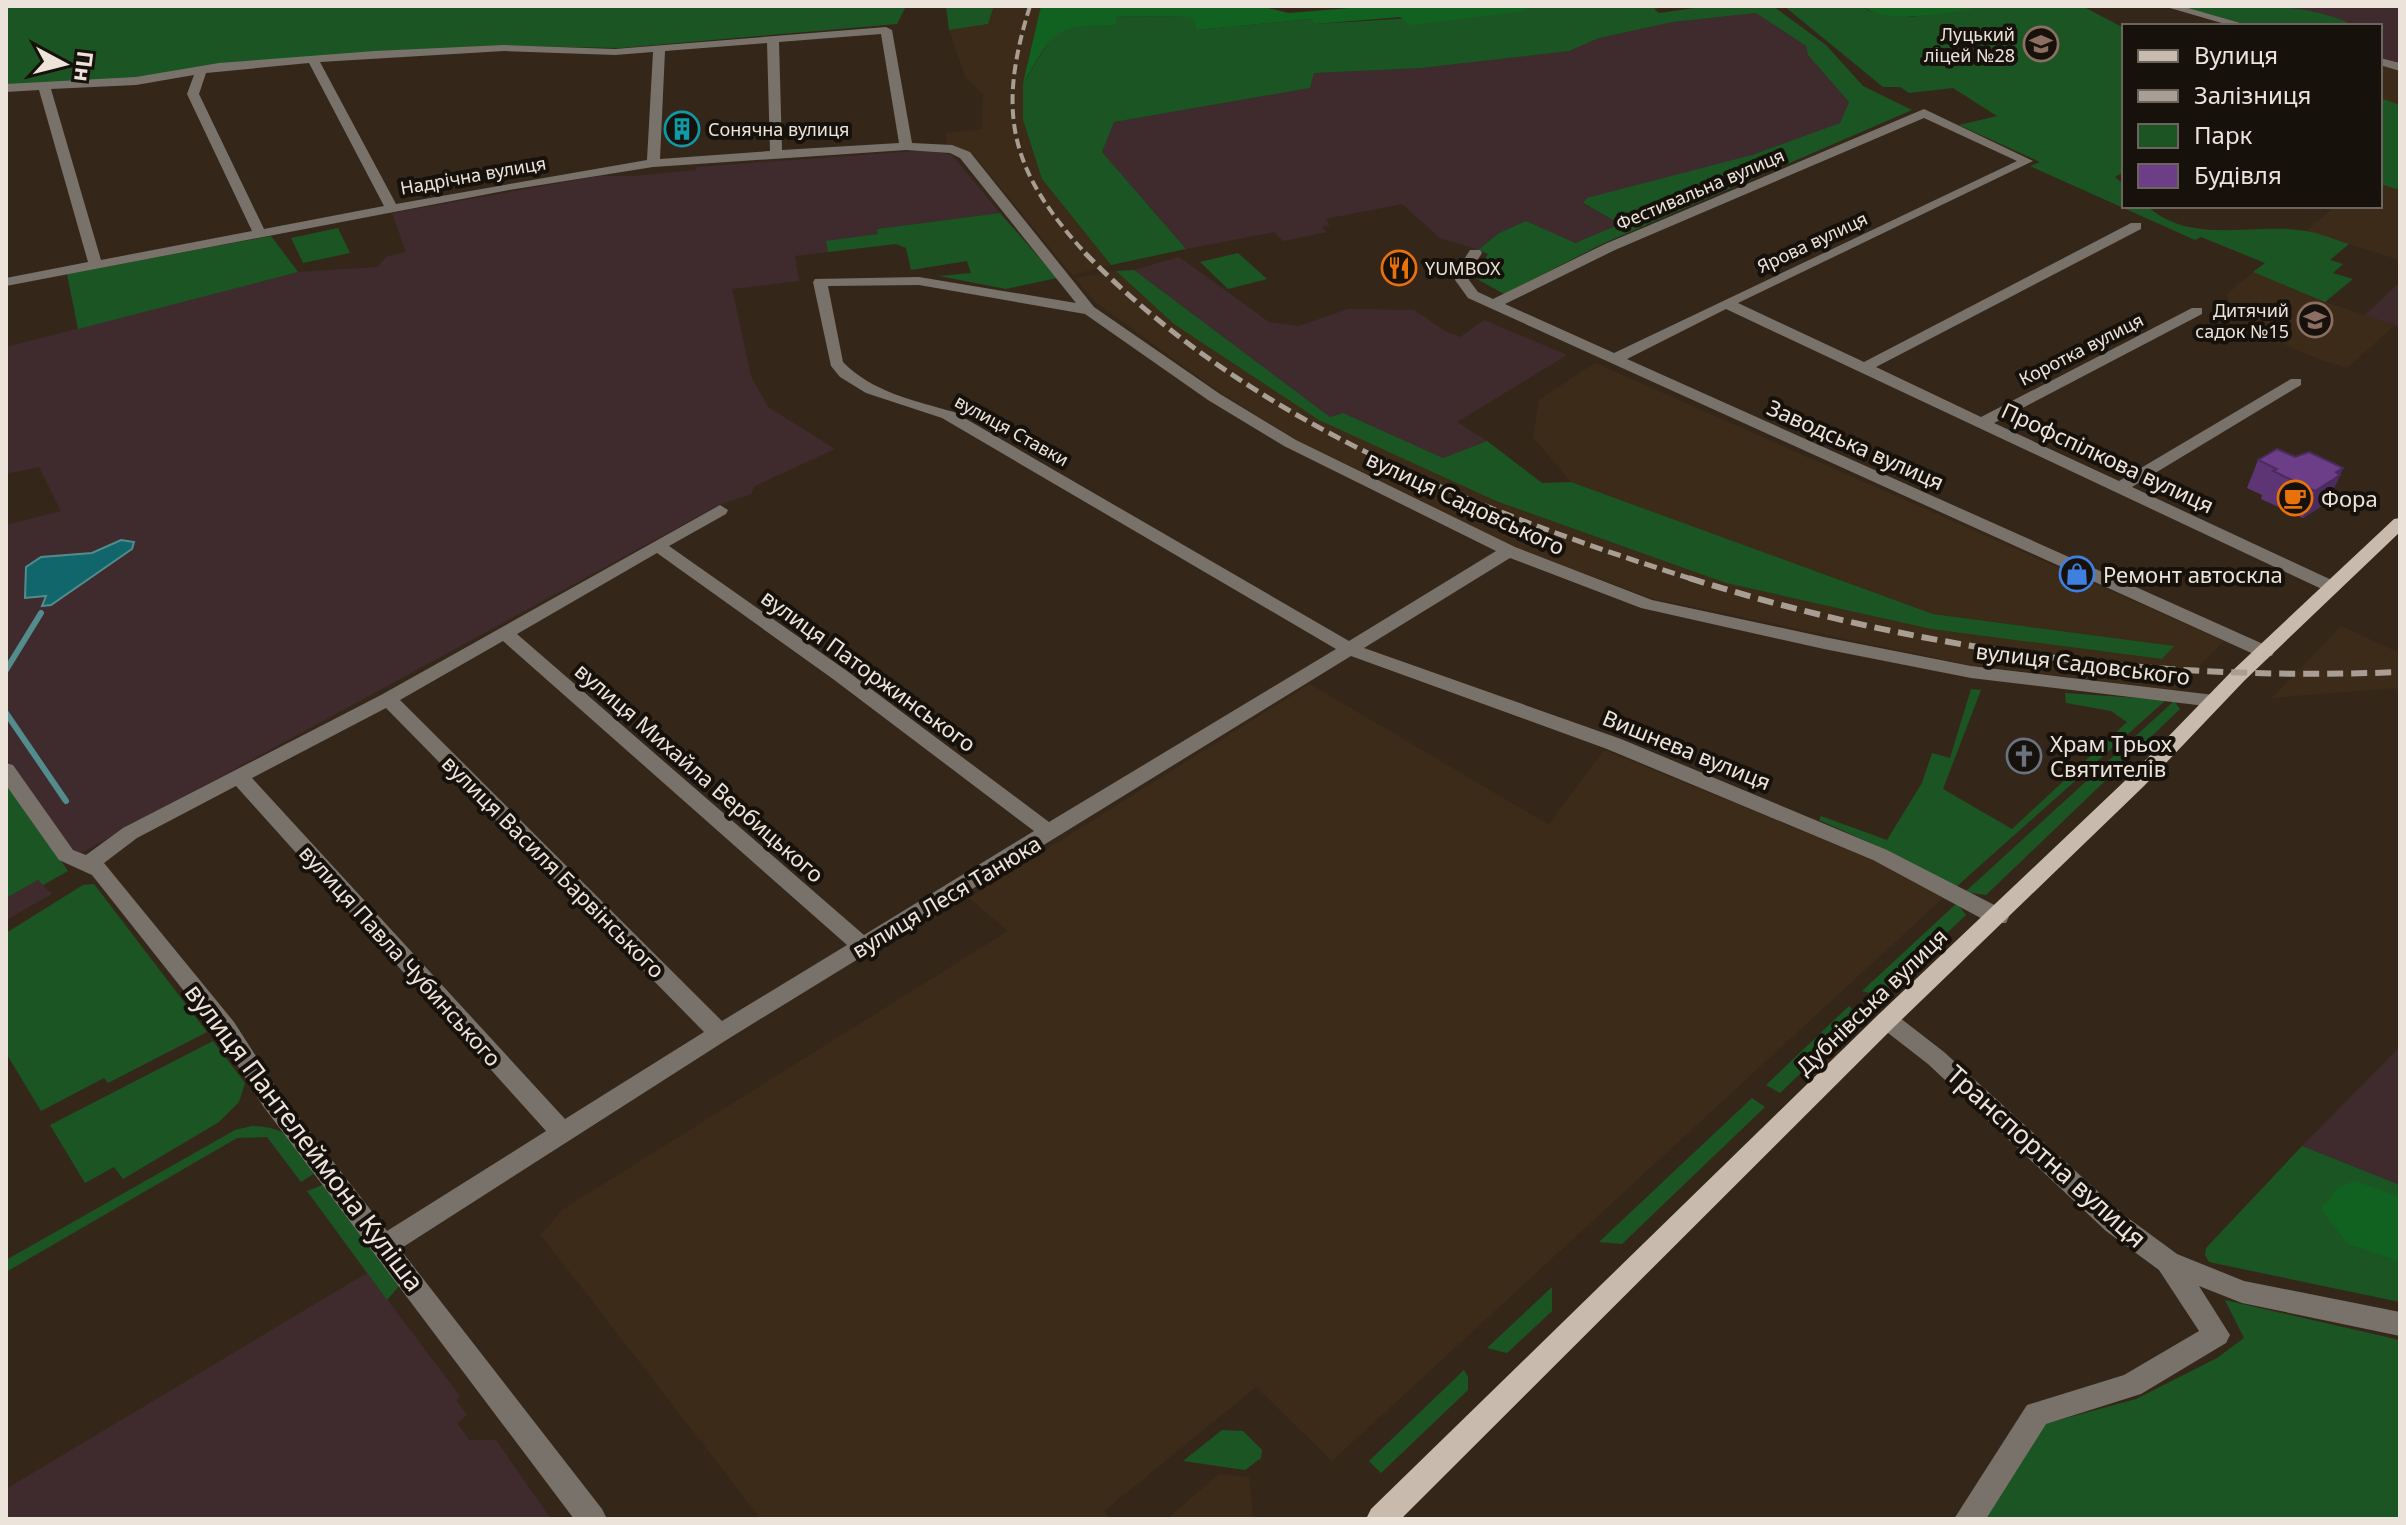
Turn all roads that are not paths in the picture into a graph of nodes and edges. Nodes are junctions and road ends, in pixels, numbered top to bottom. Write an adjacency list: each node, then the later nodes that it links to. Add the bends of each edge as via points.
1 (2168, 6): 2 (street)
2 (2237, 24)
3 (773, 41): 4 (street); 10 (street, via 886,30); 12 (street)
4 (659, 48): 5 (street, via 504,48); 13 (street)
5 (313, 59): 6 (street); 14 (street)
6 (201, 71): 7 (street); 16 (street, via 193,94)
7 (44, 86): 8 (street); 18 (street)
8 (6, 88)
9 (1924, 113): 20 (street, Ярова вулиця, via 2027,161); 21 (street, Фестивальна вулиця, via 1610,247)
10 (906, 146): 11 (street, Надрічна вулиця); 12 (street, Надрічна вулиця)
11 (952, 149): 22 (street, вулиця Садовського, via 965,155)
12 (776, 153): 13 (street, Надрічна вулиця)
13 (653, 163): 14 (street, Надрічна вулиця)
14 (392, 208): 16 (street, Надрічна вулиця)
15 (2136, 226): 25 (street)
16 (260, 234): 18 (street, Надрічна вулиця)
17 (1475, 253): 21 (street, Заводська вулиця, via 1462,280 1473,295)
18 (96, 265): 19 (street, Надрічна вулиця)
19 (6, 282)
20 (1726, 303): 24 (street, Ярова вулиця); 25 (street, Профспілкова вулиця)
21 (1493, 304): 24 (street, Заводська вулиця)
22 (1089, 310): 32 (street, вулиця Садовського, via 1290,443); 35 (street, вулиця Ставки, via 919,281 820,282 836,363 843,372 895,400 948,415)
23 (2197, 311): 27 (street, Коротка вулиця)
24 (1614, 359): 36 (street, Заводська вулиця)
25 (1865, 367): 27 (street, Профспілкова вулиця)
26 (2296, 382): 28 (street)
27 (1983, 422): 28 (street, Профспілкова вулиця)
28 (2121, 487): 33 (street, Профспілкова вулиця)
29 (720, 510): 31 (street)
30 (2400, 523): 33 (main road, Дубнівська вулиця)
31 (658, 546): 34 (street); 41 (street, вулиця Паторжинського)
32 (1509, 551): 35 (street, вулиця Леся Танюка); 38 (street, вулиця Садовського, via 1647,604 1824,643 1971,672)
33 (2332, 587): 36 (main road, Дубнівська вулиця)
34 (506, 634): 37 (street); 44 (street, вулиця Михайла Вербицького)
35 (1348, 648): 41 (street, вулиця Леся Танюка); 43 (street, Вишнева вулиця, via 1614,744 1880,855)
36 (2265, 652): 38 (main road, Дубнівська вулиця)
37 (388, 699): 40 (street); 46 (street, вулиця Василя Барвінського)
38 (2214, 701): 43 (main road, Дубнівська вулиця)
39 (6, 770): 42 (street, вулиця Пантелеймона Куліша, via 66,855)
40 (240, 778): 42 (street, via 130,833); 47 (street, вулиця Павла Чубинського)
41 (1050, 833): 44 (street, вулиця Леся Танюка)
42 (87, 865): 48 (street, вулиця Пантелеймона Куліша, via 100,870 226,1028 271,1099)
43 (1998, 917): 45 (main road, Дубнівська вулиця)
44 (862, 946): 46 (street, вулиця Леся Танюка)
45 (1887, 1020): 49 (street, Транспортна вулиця, via 1936,1058 2115,1223); 52 (main road, Дубнівська вулиця)
46 (720, 1033): 47 (street, вулиця Леся Танюка)
47 (562, 1132): 48 (street, вулиця Леся Танюка)
48 (385, 1245): 51 (street, вулиця Пантелеймона Куліша)
49 (2168, 1262): 50 (street, Транспортна вулиця, via 2242,1292); 53 (street, via 2217,1335 2131,1385 2037,1414)
50 (2400, 1324)
51 (592, 1519)
52 (1381, 1519)
53 (1969, 1519)

